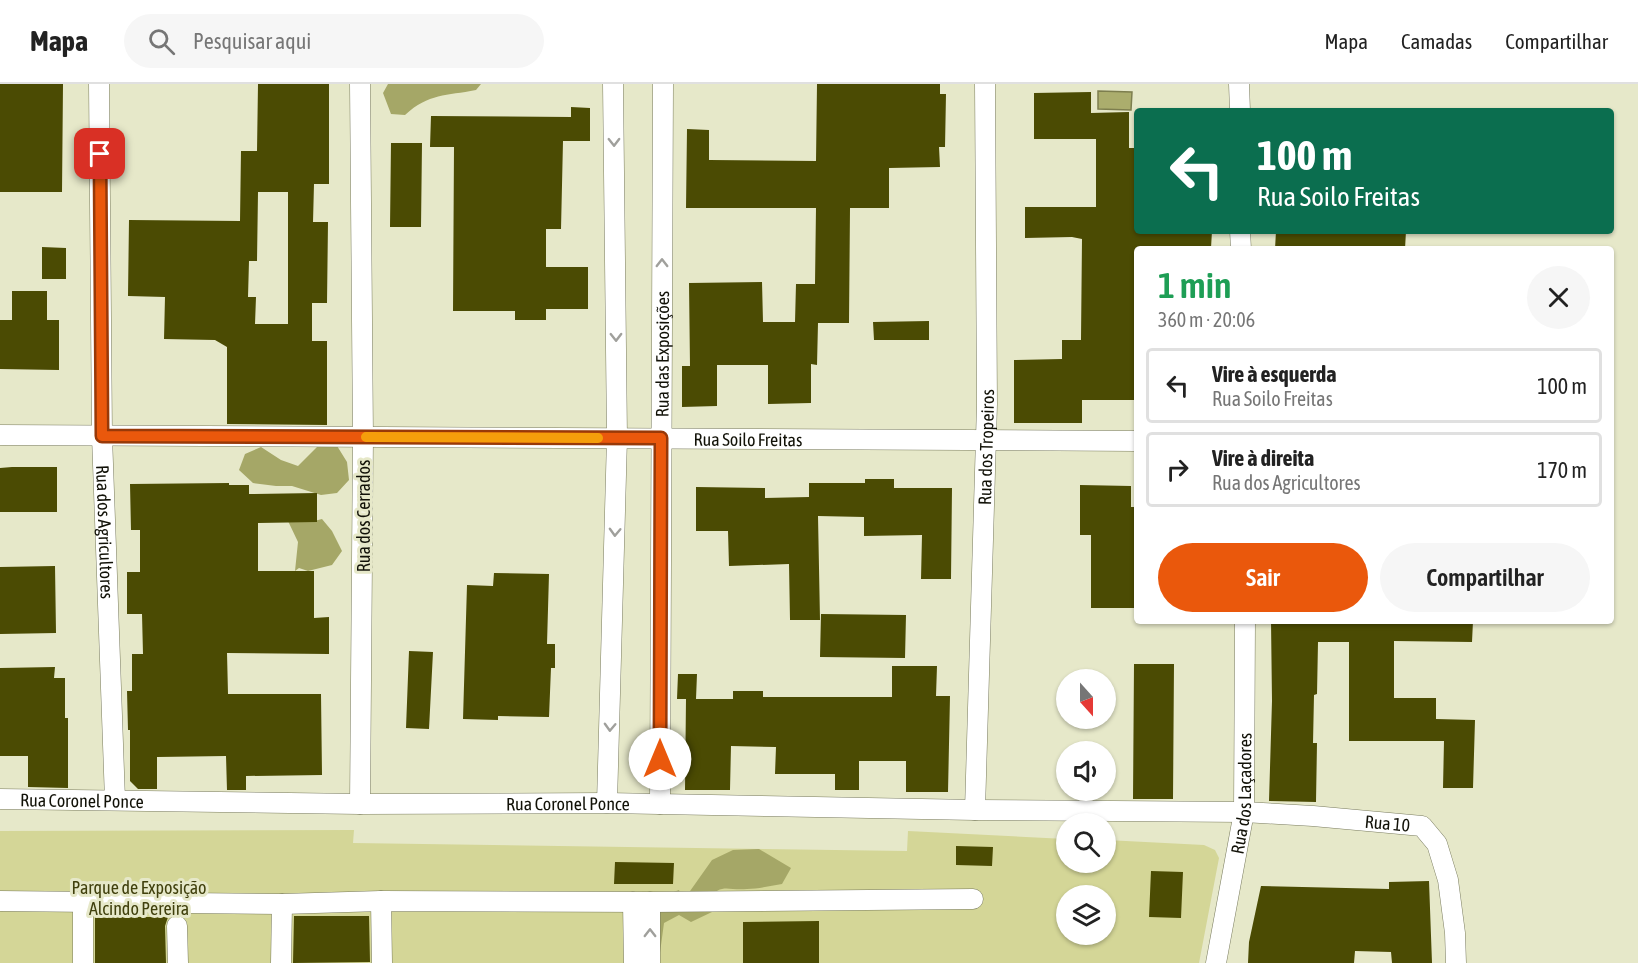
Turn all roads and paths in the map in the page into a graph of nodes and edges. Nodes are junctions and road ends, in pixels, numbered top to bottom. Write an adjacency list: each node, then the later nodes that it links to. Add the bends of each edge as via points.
1 (99, 84): 9 (street, Rua dos Agricultores)
2 (360, 84): 10 (street, Rua dos Cerrados)
3 (613, 84): 11 (street, one-way to 11)
4 (663, 84): 12 (street, Rua das Exposições, one-way to 4)
5 (986, 84): 13 (street, Rua dos Tropeiros)
6 (1239, 84): 7 (street)
7 (1240, 108)
8 (0, 435): 9 (street, Rua Soilo Freitas)
9 (102, 436): 10 (street, Rua Soilo Freitas); 17 (street, Rua dos Agricultores)
10 (363, 437): 11 (street, Rua Soilo Freitas); 19 (street, Rua dos Cerrados)
11 (617, 438): 12 (street, Rua Soilo Freitas); 18 (street, one-way to 18)
12 (661, 438): 13 (street, Rua Soilo Freitas); 20 (street, Rua das Exposições)
13 (985, 440): 14 (street, Rua Soilo Freitas); 21 (street, Rua dos Tropeiros)
14 (1134, 441)
15 (1245, 624): 22 (street, Rua dos Laçadores)
16 (0, 799): 17 (street, Rua Coronel Ponce)
17 (115, 800): 19 (street, Rua Coronel Ponce)
18 (608, 803): 19 (street, Rua Coronel Ponce); 20 (street, Rua Coronel Ponce)
19 (360, 804)
20 (660, 804): 21 (street, Rua Coronel Ponce)
21 (975, 810): 22 (street, Rua Coronel Ponce)
22 (1244, 812): 36 (street, Rua dos Laçadores); 37 (street, Rua 10, via 1422,826 1437,844 1448,880)
23 (973, 899): 26 (street)
24 (0, 901): 27 (street)
25 (381, 901): 26 (street); 28 (street); 33 (street)
26 (641, 902): 34 (street); 35 (street, one-way to 26)
27 (83, 903): 28 (street); 30 (street)
28 (282, 904): 32 (street)
29 (177, 926): 31 (street)
30 (83, 963)
31 (178, 963)
32 (281, 963)
33 (382, 963)
34 (634, 963)
35 (650, 963)
36 (1216, 963)
37 (1456, 963)

